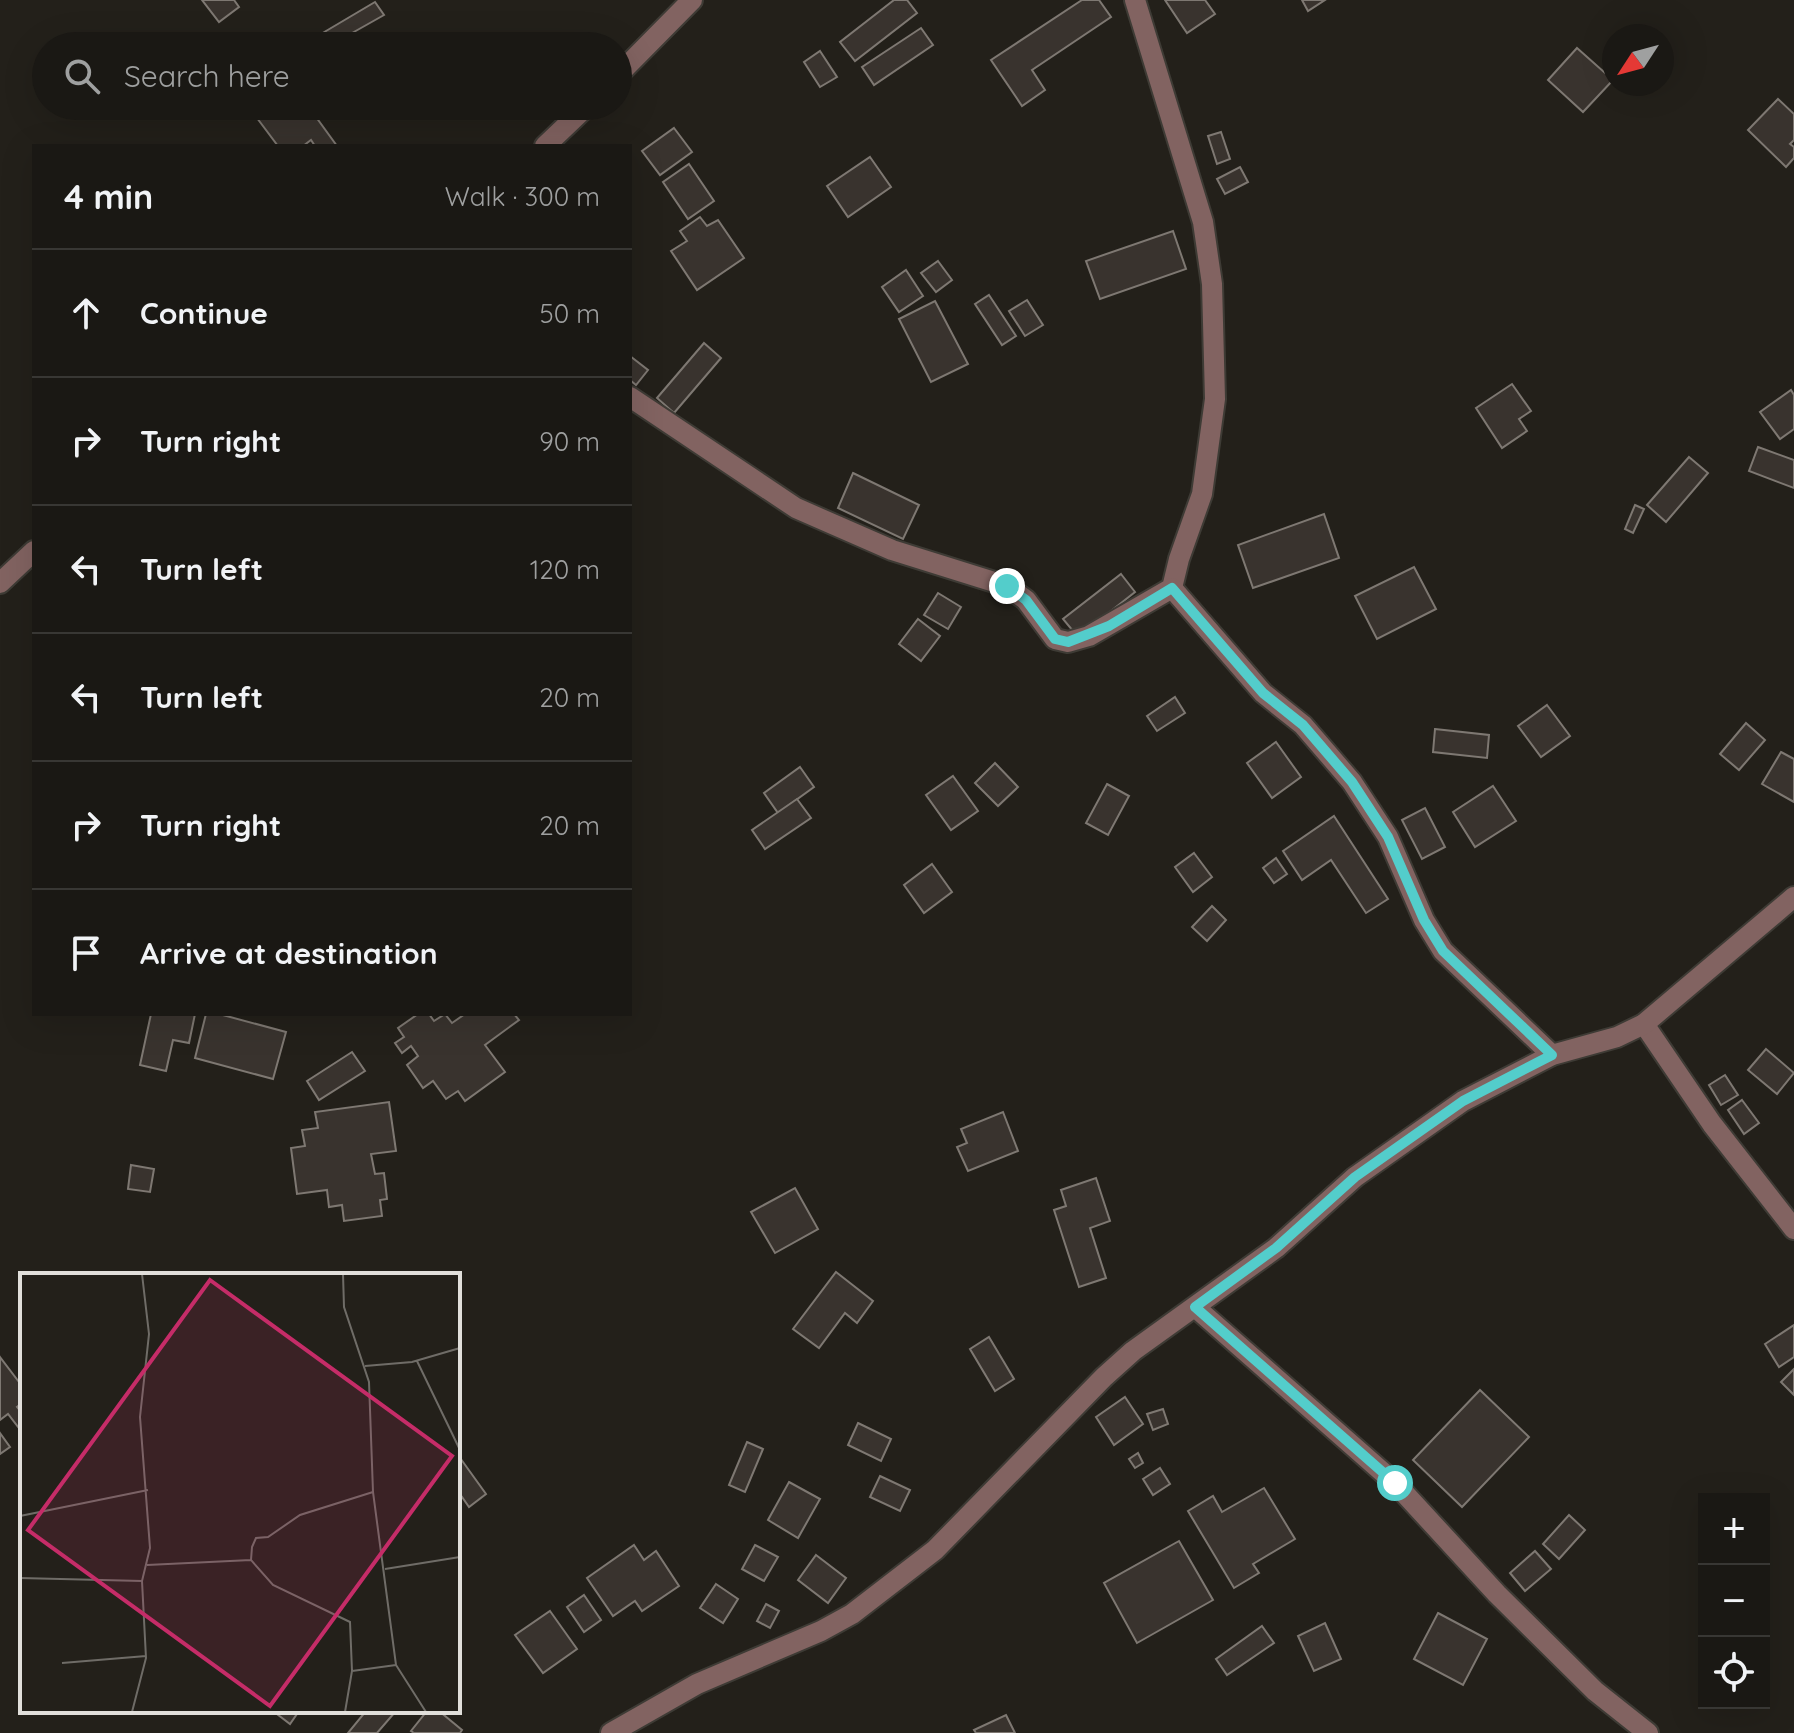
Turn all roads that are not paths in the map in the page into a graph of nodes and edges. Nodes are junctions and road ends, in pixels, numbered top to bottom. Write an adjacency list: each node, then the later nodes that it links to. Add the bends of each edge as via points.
1 (692, 0): 3 (street)
2 (1135, 0): 9 (street, via 1203,222 1212,284 1215,399 1202,494)
3 (632, 61)
4 (572, 120): 5 (street)
5 (547, 144)
6 (632, 398): 9 (street, via 796,508 892,550 1007,586 1026,600 1055,639 1068,642 1089,636)
7 (32, 553): 8 (street)
8 (0, 583)
9 (1172, 588): 12 (street, via 1263,693 1303,725 1352,782 1388,837 1443,951)
10 (1794, 897): 11 (street)
11 (1644, 1024): 12 (street); 13 (street, via 1712,1124)
12 (1552, 1055): 14 (street, via 1463,1101 1403,1143)
13 (1794, 1229)
14 (1195, 1307): 15 (street, via 1104,1377 935,1550 862,1607 821,1631 697,1684); 16 (street, via 1395,1483 1595,1691)
15 (611, 1733)
16 (1648, 1733)

